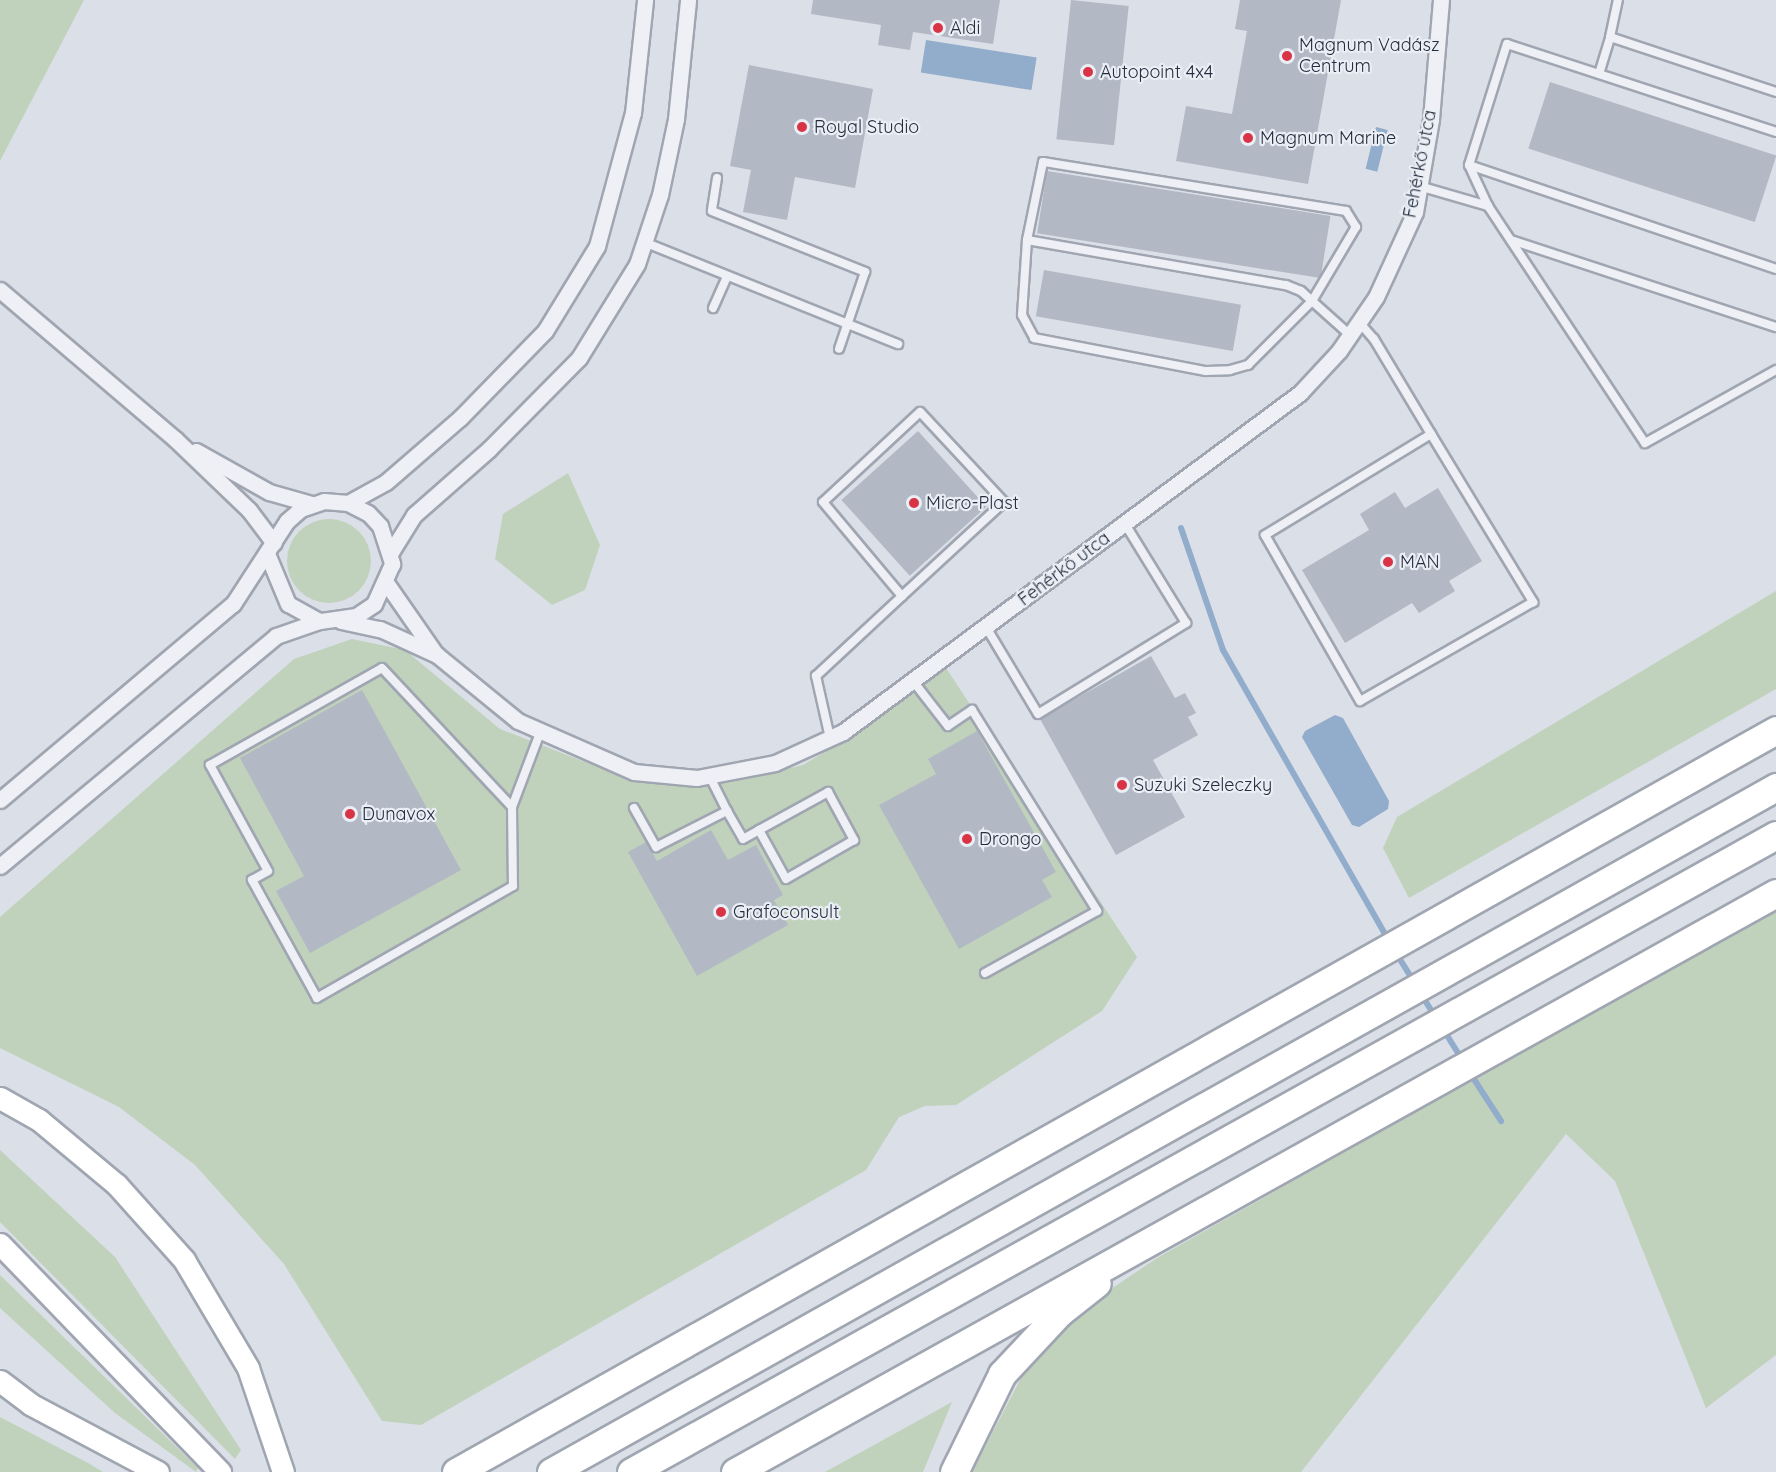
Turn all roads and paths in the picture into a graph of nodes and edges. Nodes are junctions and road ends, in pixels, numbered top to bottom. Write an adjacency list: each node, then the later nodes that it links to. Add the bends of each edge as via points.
1 (645, 0): 30 (street, via 633,112 597,246 538,339 402,468)
2 (687, 0): 15 (street, via 676,119)
3 (1441, 0): 11 (street, Fehérkő utca)
4 (1618, 0): 5 (lane)
5 (1610, 37): 6 (lane); 7 (lane)
6 (1599, 74): 8 (lane); 9 (lane, via 1507,44)
7 (1776, 92)
8 (1776, 132)
9 (1469, 165): 12 (lane); 16 (lane)
10 (717, 178): 22 (lane, via 712,211 865,272)
11 (1419, 186): 12 (lane); 21 (street, Fehérkő utca, via 1415,212)
12 (1488, 206): 14 (lane)
13 (1028, 240): 19 (lane, via 1286,285); 19 (lane, via 1022,315 1034,338 1206,371 1230,370 1248,365); 19 (lane, via 1043,162 1346,211 1356,227)
14 (1510, 240): 23 (lane); 27 (lane, via 1645,443)
15 (644, 242): 17 (lane); 34 (street, via 636,264 579,358 489,449 414,515)
16 (1776, 269)
17 (727, 276): 20 (lane); 22 (lane)
18 (0, 290): 29 (street)
19 (1312, 301): 24 (lane)
20 (713, 308)
21 (1359, 322): 24 (street, Fehérkő utca); 28 (lane)
22 (847, 324): 25 (lane); 26 (lane)
23 (1776, 327)
24 (1350, 335): 32 (street, Fehérkő utca, via 1300,393)
25 (898, 344)
26 (839, 349)
27 (1776, 370)
28 (1431, 434): 28 (lane, via 1533,602 1360,701 1265,535)
29 (175, 439): 31 (street, via 268,492); 33 (street, via 249,510)
30 (348, 503): 31 (street); 34 (street, via 380,526)
31 (311, 504): 33 (street, via 287,521)
32 (1125, 524): 39 (street, Fehérkő utca); 39 (lane, via 1186,623 1038,714)
33 (271, 550): 37 (street, via 288,604); 47 (street, via 233,604)
34 (391, 552): 35 (street)
35 (387, 584): 38 (street, via 374,604); 40 (street)
36 (902, 596): 36 (lane, via 1005,502 920,412 823,502); 44 (lane, via 816,675)
37 (320, 621): 38 (street); 53 (street, via 276,636)
38 (340, 621): 40 (street, via 380,629)
39 (986, 627): 41 (street, Fehérkő utca)
40 (437, 656): 43 (street, Fehérkő utca)
41 (913, 681): 44 (street, Fehérkő utca); 55 (lane, via 948,726 972,710 1097,911)
42 (1776, 730): 63 (highway)
43 (540, 733): 45 (street, Fehérkő utca, via 634,772); 48 (lane)
44 (830, 738): 45 (street, Fehérkő utca, via 775,763)
45 (709, 775): 50 (lane)
46 (1776, 787): 64 (highway)
47 (0, 800)
48 (512, 807): 48 (lane, via 382,668 210,765 268,871 252,880 317,998 513,886)
49 (634, 808): 50 (lane, via 656,847)
50 (728, 811): 51 (lane, via 743,839)
51 (759, 830): 51 (lane, via 828,792 854,840 786,879)
52 (1776, 835): 65 (highway)
53 (0, 866)
54 (1776, 893): 58 (highway)
55 (985, 973)
56 (0, 1098): 62 (main road, via 39,1120 117,1185 184,1260 248,1368)
57 (0, 1244): 61 (main road)
58 (1148, 1244): 66 (highway); 67 (highway, via 1059,1313 1002,1374)
59 (0, 1381): 60 (main road, via 30,1404)
60 (158, 1472)
61 (220, 1472)
62 (284, 1472)
63 (456, 1472)
64 (551, 1472)
65 (631, 1472)
66 (735, 1472)
67 (954, 1472)

